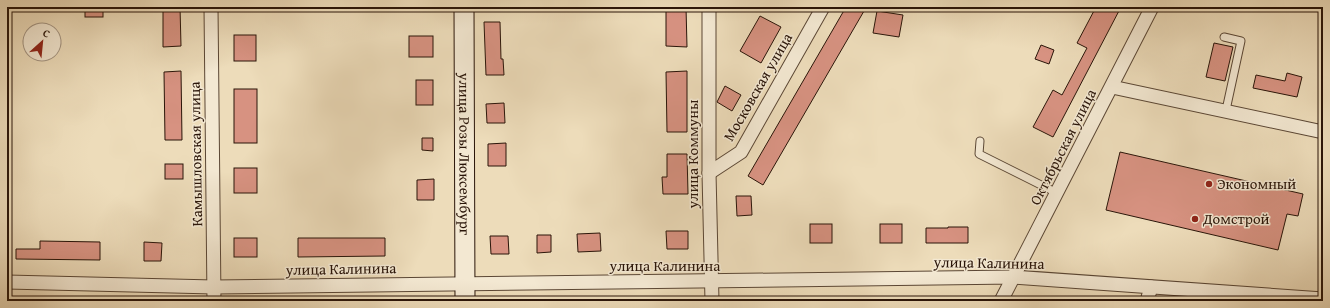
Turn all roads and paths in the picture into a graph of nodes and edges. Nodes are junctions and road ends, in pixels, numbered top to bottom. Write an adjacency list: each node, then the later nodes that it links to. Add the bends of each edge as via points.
1 (211, 7): 16 (street, Камышловская улица)
2 (464, 7): 18 (street, улица Розы Люксембург)
3 (709, 7): 11 (street, улица Коммуны)
4 (823, 7): 11 (street, Московская улица, via 741,152)
5 (1152, 7): 7 (street, Октябрьская улица)
6 (1224, 37): 8 (lane, via 1241,41)
7 (1112, 87): 8 (street); 12 (street, Октябрьская улица)
8 (1226, 110): 9 (street)
9 (1323, 132)
10 (980, 141): 12 (lane, via 979,154)
11 (709, 173): 15 (street, улица Коммуны)
12 (1057, 192): 13 (street, Октябрьская улица)
13 (1014, 277): 15 (street, улица Калинина); 17 (street, улица Калинина); 22 (street, Октябрьская улица)
14 (7, 282): 16 (street, улица Калинина)
15 (712, 282): 18 (street, улица Калинина); 21 (street, улица Коммуны)
16 (214, 287): 18 (street, улица Калинина); 20 (street, Камышловская улица)
17 (1152, 287): 19 (street, улица Калинина); 23 (street)
18 (465, 292)
19 (1323, 299)
20 (214, 301)
21 (712, 301)
22 (1001, 301)
23 (1147, 301)

